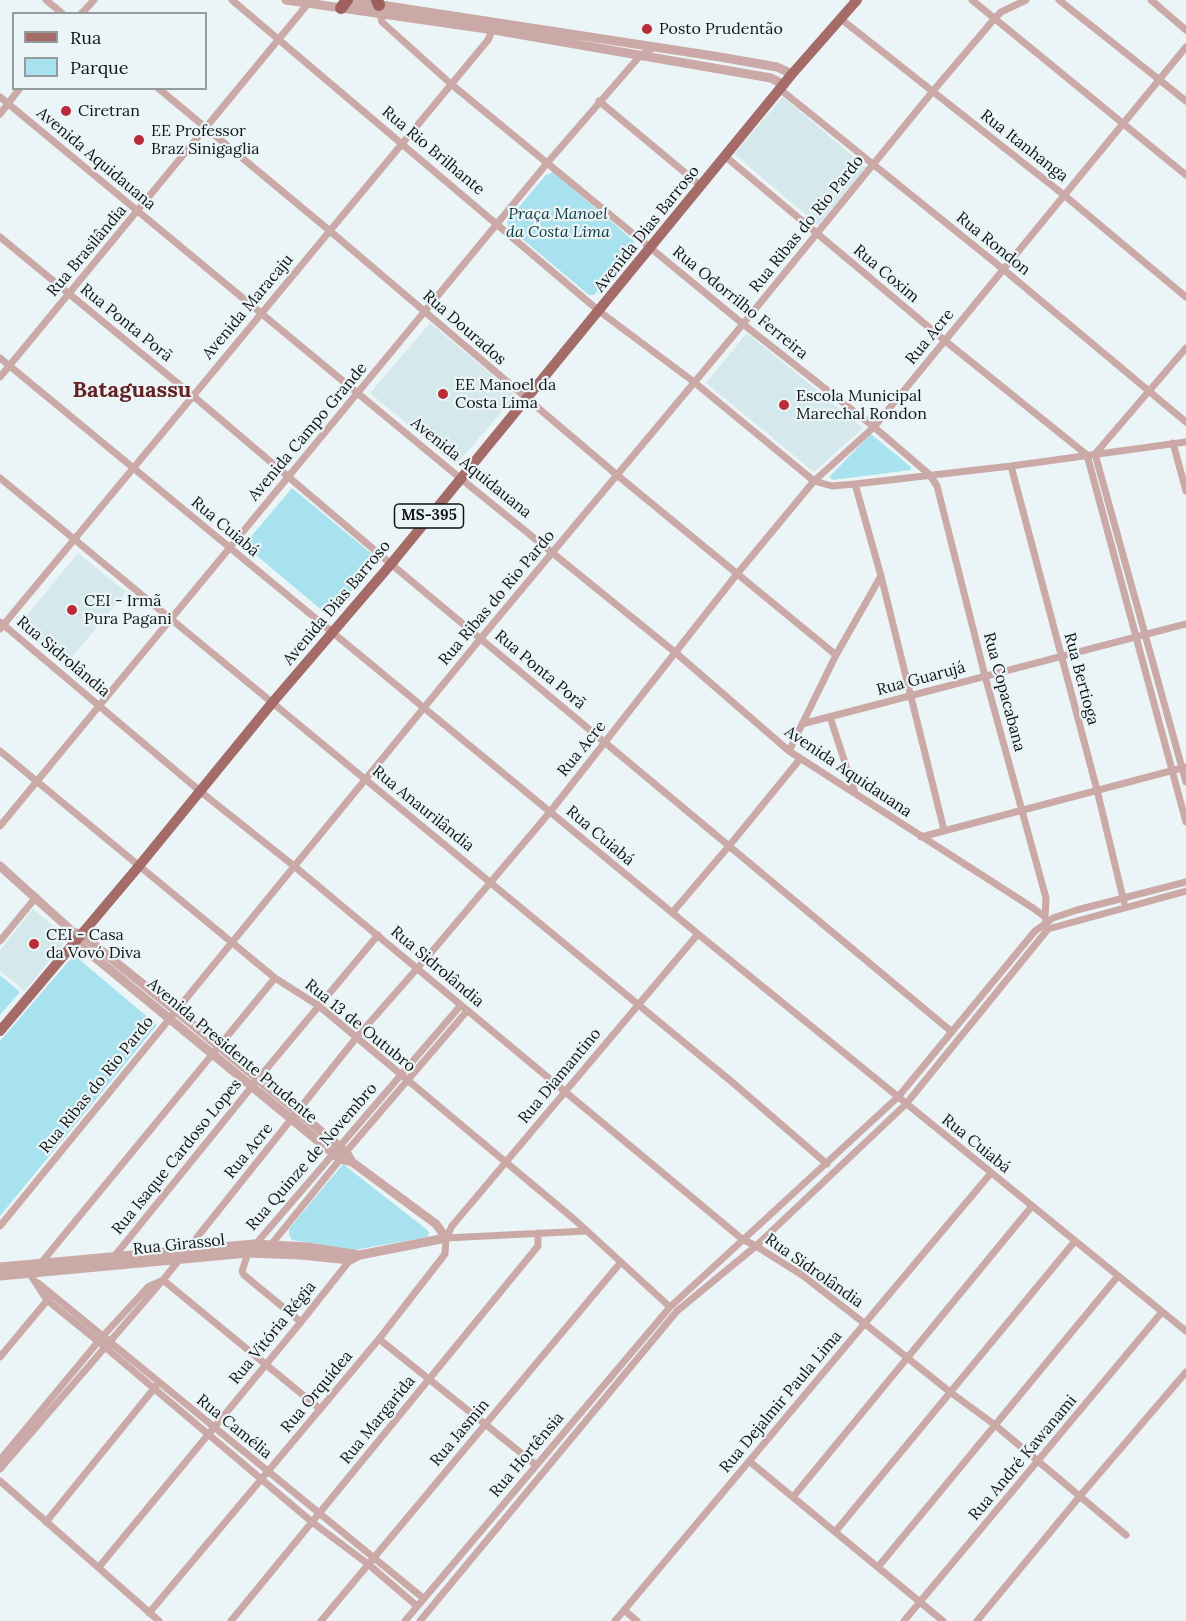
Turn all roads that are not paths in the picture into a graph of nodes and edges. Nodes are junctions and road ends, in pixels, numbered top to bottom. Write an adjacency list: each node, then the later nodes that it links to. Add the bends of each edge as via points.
1 (46, 0): 13 (street)
2 (94, 0): 14 (street)
3 (232, 0): 20 (street, Rua Rio Brilhante)
4 (286, 0): 10 (street)
5 (857, 0): 16 (main road, Avenida Dias Barroso / MS-395)
6 (972, 0): 15 (street)
7 (1026, 0): 15 (street, Rua Ribas do Rio Pardo)
8 (1059, 0): 28 (street)
9 (1150, 0): 18 (street)
10 (310, 2): 11 (street); 20 (street, Rua Brasilândia)
11 (342, 3): 12 (street)
12 (378, 6): 17 (street); 29 (street, Rua Odorrilho Ferreira, via 382,22)
13 (61, 12)
14 (83, 12)
15 (995, 18): 33 (street, Rua Ribas do Rio Pardo); 39 (street)
16 (841, 20): 27 (main road, Avenida Dias Barroso / MS-395); 33 (street, Rua Itanhanga)
17 (494, 26): 19 (street); 21 (street); 29 (street, Avenida Maracaju, via 488,40)
18 (1186, 30)
19 (577, 34): 21 (street); 22 (street)
20 (280, 39): 40 (street, Rua Brasilândia); 41 (street, Rua Rio Brilhante)
21 (574, 45): 24 (street)
22 (654, 47): 24 (street, Avenida Campo Grande); 25 (street)
23 (1186, 47): 28 (street, Rua Acre)
24 (639, 57): 26 (street); 35 (street, Avenida Campo Grande)
25 (720, 57): 26 (street); 27 (street, via 777,67)
26 (719, 69): 30 (street, via 771,78)
27 (792, 74): 30 (main road, Avenida Dias Barroso / MS-395)
28 (1159, 79): 36 (street); 39 (street, Rua Acre)
29 (451, 84): 41 (street, Avenida Maracaju); 43 (street, Rua Odorrilho Ferreira)
30 (782, 87): 42 (main road, Avenida Dias Barroso / MS-395); 44 (street, Rua Rondon)
31 (19, 90): 37 (street)
32 (160, 90): 40 (street, Rua Dourados)
33 (933, 91): 44 (street, Rua Ribas do Rio Pardo); 47 (street, Rua Itanhanga)
34 (0, 97): 37 (street, Avenida Aquidauana)
35 (599, 101): 43 (street, Avenida Campo Grande); 46 (street)
36 (1186, 101)
37 (8, 104): 38 (street); 48 (street, Avenida Aquidauana)
38 (0, 114)
39 (1123, 123): 45 (street); 47 (street, Rua Acre)
40 (207, 128): 48 (street, Rua Brasilândia); 50 (street, Rua Dourados)
41 (403, 143): 49 (street, Rua Rio Brilhante); 50 (street, Avenida Maracaju)
42 (726, 157): 46 (main road, Avenida Dias Barroso / MS-395); 51 (street, Rua Coxim)
43 (548, 162): 49 (street, Avenida Campo Grande); 53 (street, Rua Odorrilho Ferreira)
44 (873, 165): 51 (street, Rua Ribas do Rio Pardo); 54 (street, Rua Rondon)
45 (1186, 175)
46 (701, 186): 53 (main road, Avenida Dias Barroso / MS-395)
47 (1064, 195): 54 (street, Rua Acre); 56 (street, Rua Itanhanga)
48 (138, 211): 55 (street, Rua Brasilândia); 59 (street, Avenida Aquidauana)
49 (498, 224): 57 (street, Rua Rio Brilhante); 58 (street, Avenida Campo Grande)
50 (330, 231): 58 (street, Rua Dourados); 59 (street, Avenida Maracaju)
51 (818, 234): 60 (street, Rua Ribas do Rio Pardo); 61 (street, Rua Coxim)
52 (0, 237): 55 (street, Rua Ponta Porã)
53 (651, 248): 57 (main road, Avenida Dias Barroso / MS-395); 60 (street, Rua Odorrilho Ferreira)
54 (1003, 269): 61 (street, Rua Acre); 67 (street, Rua Rondon)
55 (69, 294): 64 (street, Rua Brasilândia); 69 (street, Rua Ponta Porã)
56 (1186, 297)
57 (599, 311): 66 (street, Rua Rio Brilhante); 70 (main road, Avenida Dias Barroso / MS-395)
58 (425, 312): 68 (street, Avenida Campo Grande); 70 (street, Rua Dourados)
59 (261, 313): 68 (street, Avenida Aquidauana); 69 (street, Avenida Maracaju)
60 (743, 324): 66 (street, Rua Ribas do Rio Pardo); 72 (street, Rua Odorrilho Ferreira)
61 (944, 340): 72 (street, Rua Acre); 75 (street, Rua Coxim)
62 (1186, 348): 67 (street)
63 (0, 358): 64 (street, Rua Cuiabá)
64 (9, 366): 65 (street, Rua Brasilândia); 77 (street, Rua Cuiabá)
65 (0, 377)
66 (694, 382): 78 (street, Rua Ribas do Rio Pardo); 83 (street, Rua Rio Brilhante)
67 (1150, 391): 71 (street, Rua Rondon); 75 (street)
68 (358, 393): 80 (street, Avenida Campo Grande); 82 (street, Avenida Aquidauana)
69 (192, 396): 77 (street, Avenida Maracaju); 80 (street, Rua Ponta Porã)
70 (527, 399): 78 (street, Rua Dourados); 82 (main road, Avenida Dias Barroso / MS-395)
71 (1186, 422)
72 (874, 427): 79 (street, Rua Odorrilho Ferreira); 83 (street, Rua Acre)
73 (1186, 442): 74 (street)
74 (1173, 443): 75 (street); 85 (street)
75 (1091, 455): 76 (street); 96 (street); 97 (street)
76 (1011, 466): 79 (street); 101 (street, Rua Bertioga)
77 (132, 468): 86 (street, Avenida Maracaju); 87 (street, Rua Cuiabá)
78 (617, 475): 88 (street, Rua Ribas do Rio Pardo); 90 (street, Rua Dourados)
79 (930, 475): 84 (street); 102 (street, Rua Copacabana, via 937,486)
80 (289, 476): 87 (street, Avenida Campo Grande); 89 (street, Rua Ponta Porã)
81 (0, 478): 86 (street, Rua Anaurilândia)
82 (460, 478): 88 (street, Avenida Aquidauana); 89 (main road, Avenida Dias Barroso / MS-395)
83 (814, 481): 84 (street, via 832,486); 90 (street, Rua Acre)
84 (855, 484): 91 (street)
85 (1186, 491)
86 (74, 539): 92 (street, Rua Anaurilândia); 94 (street, Avenida Maracaju)
87 (230, 548): 92 (street, Avenida Campo Grande); 95 (street, Rua Cuiabá)
88 (552, 552): 98 (street, Rua Ribas do Rio Pardo); 99 (street, Avenida Aquidauana)
89 (391, 564): 95 (main road, Avenida Dias Barroso / MS-395); 98 (street, Rua Ponta Porã)
90 (737, 574): 99 (street, Rua Acre); 100 (street, Rua Dourados)
91 (881, 576): 100 (street); 103 (street)
92 (171, 619): 104 (street, Rua Anaurilândia); 105 (street, Avenida Campo Grande)
93 (1186, 624): 96 (street, Rua Guarujá)
94 (1, 625): 105 (street, Rua Sidrolândia)
95 (332, 633): 104 (main road, Avenida Dias Barroso / MS-395); 106 (street, Rua Cuiabá)
96 (1145, 635): 97 (street, Rua Guarujá); 113 (street)
97 (1136, 637): 101 (street, Rua Guarujá); 114 (street)
98 (481, 638): 106 (street, Rua Ribas do Rio Pardo); 109 (street, Rua Ponta Porã)
99 (676, 653): 109 (street, Rua Acre); 111 (street, Avenida Aquidauana)
100 (836, 655): 108 (street)
101 (1061, 657): 102 (street, Rua Guarujá); 118 (street, Rua Bertioga)
102 (985, 676): 103 (street, Rua Guarujá); 121 (street, Rua Copacabana)
103 (910, 696): 107 (street, Rua Guarujá); 125 (street)
104 (272, 703): 115 (street, Rua Anaurilândia); 119 (main road, Avenida Dias Barroso / MS-395)
105 (100, 705): 116 (street, Avenida Campo Grande); 119 (street, Rua Sidrolândia)
106 (424, 708): 115 (street, Rua Ribas do Rio Pardo); 122 (street, Rua Cuiabá)
107 (830, 717): 108 (street, Rua Guarujá); 120 (street)
108 (802, 724): 111 (street)
109 (605, 742): 122 (street, Rua Acre); 127 (street, Rua Ponta Porã)
110 (0, 751): 116 (street, Rua 13 de Outubro)
111 (789, 751): 112 (street, Avenida Aquidauana)
112 (800, 759): 120 (street, Avenida Aquidauana); 127 (street)
113 (1184, 767): 114 (street); 117 (street)
114 (1173, 770): 118 (street); 123 (street)
115 (366, 779): 130 (street, Rua Ribas do Rio Pardo); 131 (street, Rua Anaurilândia)
116 (37, 781): 124 (street, Avenida Campo Grande); 129 (street, Rua 13 de Outubro)
117 (1186, 782)
118 (1097, 790): 121 (street); 135 (street, Rua Bertioga)
119 (201, 792): 129 (main road, Avenida Dias Barroso / MS-395); 130 (street, Rua Sidrolândia)
120 (855, 794): 126 (street, Avenida Aquidauana)
121 (1021, 810): 125 (street); 138 (street, Rua Copacabana, via 1046,898)
122 (550, 812): 131 (street, Rua Acre); 137 (street, Rua Cuiabá)
123 (1186, 822)
124 (0, 825)
125 (944, 830): 126 (street)
126 (921, 837): 138 (street, Avenida Aquidauana)
127 (729, 846): 137 (street); 154 (street, Rua Ponta Porã)
128 (0, 866): 134 (street, Avenida Presidente Prudente)
129 (140, 866): 140 (main road, Avenida Dias Barroso / MS-395); 143 (street, Rua 13 de Outubro)
130 (294, 866): 141 (street, Rua Sidrolândia); 143 (street, Rua Ribas do Rio Pardo)
131 (491, 882): 144 (street, Rua Acre); 148 (street, Rua Anaurilândia)
132 (1186, 882): 135 (street)
133 (1186, 891): 136 (street)
134 (36, 897): 140 (street, Avenida Presidente Prudente); 142 (street)
135 (1123, 899): 136 (street, Rua Bertioga); 138 (street, via 1077,910)
136 (1125, 907): 138 (street)
137 (672, 913): 139 (street, Rua Cuiabá)
138 (1046, 923): 145 (street, Rua Hortênsia); 147 (street)
139 (698, 934): 148 (street, Rua Diamantino); 161 (street, Rua Cuiabá)
140 (77, 935): 152 (street, Avenida Presidente Prudente); 153 (main road, Avenida Dias Barroso / MS-395)
141 (378, 935): 144 (street, Rua Sidrolândia); 150 (street, Rua Isaque Cardoso Lopes)
142 (0, 941)
143 (233, 941): 146 (street, Rua 13 de Outubro); 152 (street, Rua Ribas do Rio Pardo)
144 (417, 969): 149 (street, Rua Sidrolândia); 155 (street, Rua Acre)
145 (998, 976): 147 (street); 154 (street, Rua Hortênsia)
146 (275, 978): 150 (street, Rua 13 de Outubro); 156 (street)
147 (1006, 982): 162 (street)
148 (639, 1004): 160 (street, Rua Diamantino); 166 (street, Rua Anaurilândia)
149 (461, 1005): 151 (street, Rua Sidrolândia); 157 (street, Rua Quinze de Novembro)
150 (318, 1006): 155 (street, Rua 13 de Outubro); 159 (street, Rua Isaque Cardoso Lopes)
151 (467, 1011): 158 (street, Rua Quinze de Novembro); 160 (street, Rua Sidrolândia)
152 (173, 1014): 156 (street, Avenida Presidente Prudente); 169 (street, Rua Ribas do Rio Pardo)
153 (0, 1032)
154 (952, 1032): 161 (street, Rua Hortênsia)
155 (356, 1038): 157 (street, Rua 13 de Outubro); 163 (street, Rua Acre)
156 (216, 1050): 159 (street, Avenida Presidente Prudente); 185 (street)
157 (401, 1075): 158 (street, Rua 13 de Outubro); 164 (street, Rua Quinze de Novembro)
158 (408, 1081): 164 (street, Rua Quinze de Novembro); 165 (street, Rua 13 de Outubro)
159 (255, 1082): 163 (street, Avenida Presidente Prudente); 182 (street, Rua Isaque Cardoso Lopes)
160 (565, 1091): 165 (street, Rua Diamantino); 173 (street, Rua Sidrolândia)
161 (898, 1097): 162 (street, Rua Cuiabá); 166 (street, Rua Hortênsia)
162 (906, 1104): 167 (street, Rua Cuiabá); 177 (street)
163 (295, 1116): 164 (street, Avenida Presidente Prudente); 178 (street, Rua Acre)
164 (340, 1153): 172 (street, Avenida Presidente Prudente, via 436,1224); 175 (street, Rua Quinze de Novembro); 176 (street, Rua Quinze de Novembro)
165 (506, 1162): 170 (street, Rua 13 de Outubro); 172 (street, Rua Diamantino)
166 (827, 1164): 173 (street, Rua Hortênsia)
167 (991, 1173): 168 (street, Rua Cuiabá); 195 (street, Rua Dejalmir Paula Lima)
168 (1032, 1206): 174 (street, Rua Cuiabá); 201 (street)
169 (0, 1226)
170 (587, 1231): 171 (street, Rua Girassol); 184 (street, Rua 13 de Outubro)
171 (538, 1233): 172 (street, Rua Girassol); 204 (street, Rua Margarida, via 538,1246)
172 (446, 1238): 181 (street, Rua Girassol); 198 (street, Rua Orquídea, via 445,1254)
173 (742, 1239): 177 (street, Rua Sidrolândia); 192 (street, Rua Hortênsia)
174 (1074, 1241): 189 (street, Rua Cuiabá); 206 (street)
175 (254, 1244): 176 (street, Rua Girassol); 178 (street, Rua Girassol); 179 (street, Rua Quinze de Novembro)
176 (270, 1246): 180 (street, Rua Quinze de Novembro); 181 (street, Rua Girassol, via 307,1247)
177 (756, 1246): 195 (street, Rua Sidrolândia, via 802,1275); 239 (street, via 678,1311)
178 (185, 1251): 182 (street, Rua Girassol); 183 (street, Rua Acre)
179 (248, 1253): 180 (street, Rua Girassol); 183 (street, Rua Girassol); 194 (street, Rua Quinze de Novembro, via 244,1275)
180 (262, 1255): 181 (street, Rua Girassol)
181 (353, 1256): 194 (street, Rua Vitória Régia)
182 (113, 1258): 185 (street, Rua Girassol)
183 (177, 1261): 187 (street, Rua Girassol); 190 (street, Rua Acre)
184 (621, 1262): 192 (street, Rua 13 de Outubro); 208 (street, Rua Jasmin)
185 (41, 1263): 187 (street, Rua Girassol)
186 (0, 1267): 187 (street, Rua Girassol)
187 (28, 1270): 188 (street, Rua Girassol); 191 (street)
188 (0, 1276)
189 (1118, 1276): 193 (street, Rua Cuiabá); 209 (street)
190 (163, 1280): 197 (street, via 148,1287); 199 (street, Rua Acre); 202 (street)
191 (49, 1298): 197 (street); 200 (street)
192 (670, 1307): 214 (street, Rua Hortênsia)
193 (1162, 1312): 196 (street, Rua Cuiabá); 213 (street, Rua André Kawanami)
194 (301, 1322): 202 (street, Rua Vitória Régia)
195 (864, 1323): 201 (street, Rua Sidrolândia); 212 (street, Rua Dejalmir Paula Lima)
196 (1186, 1331)
197 (100, 1339): 199 (street); 211 (street)
198 (379, 1339): 204 (street); 207 (street, Rua Orquídea)
199 (107, 1345): 205 (street); 215 (street, Rua Acre)
200 (0, 1357)
201 (908, 1358): 206 (street, Rua Sidrolândia); 220 (street)
202 (266, 1364): 207 (street); 210 (street, Rua Vitória Régia)
203 (1186, 1372): 219 (street)
204 (429, 1379): 208 (street); 221 (street, Rua Margarida)
205 (156, 1386): 210 (street); 222 (street)
206 (950, 1392): 209 (street, Rua Sidrolândia); 224 (street)
207 (320, 1409): 216 (street, Rua Orquídea)
208 (485, 1424): 214 (street); 226 (street, Rua Jasmin)
209 (995, 1425): 213 (street, Rua Sidrolândia); 229 (street)
210 (211, 1430): 216 (street, Rua Camélia); 217 (street); 228 (street, Rua Vitória Régia)
211 (0, 1460)
212 (749, 1461): 220 (street); 233 (street, Rua Dejalmir Paula Lima)
213 (1038, 1461): 219 (street, Rua Sidrolândia); 231 (street, Rua André Kawanami)
214 (536, 1465): 230 (street, Rua Hortênsia)
215 (0, 1469)
216 (267, 1471): 217 (street, Rua Orquídea); 221 (street, Rua Camélia)
217 (262, 1478): 223 (street); 234 (street, Rua Orquídea)
218 (0, 1481): 222 (street)
219 (1080, 1496): 225 (street, Rua Sidrolândia); 244 (street)
220 (793, 1497): 224 (street)
221 (319, 1513): 223 (street, Rua Margarida); 226 (street, Rua Camélia)
222 (46, 1522): 228 (street)
223 (312, 1522): 227 (street); 236 (street, Rua Margarida)
224 (835, 1532): 229 (street)
225 (1126, 1535)
226 (373, 1558): 227 (street, Rua Jasmin); 230 (street, Rua Camélia)
227 (368, 1564): 232 (street); 237 (street, Rua Jasmin)
228 (99, 1567): 234 (street)
229 (878, 1567): 231 (street)
230 (423, 1598): 232 (street, Rua Hortênsia)
231 (920, 1602): 242 (street, Rua André Kawanami); 243 (street)
232 (417, 1606): 238 (street, Rua Hortênsia)
233 (624, 1610): 240 (street, Rua Dejalmir Paula Lima); 241 (street)
234 (149, 1613): 235 (street)
235 (159, 1621)
236 (231, 1621)
237 (321, 1621)
238 (405, 1621)
239 (420, 1621)
240 (615, 1621)
241 (637, 1621)
242 (904, 1621)
243 (943, 1621)
244 (977, 1621)

